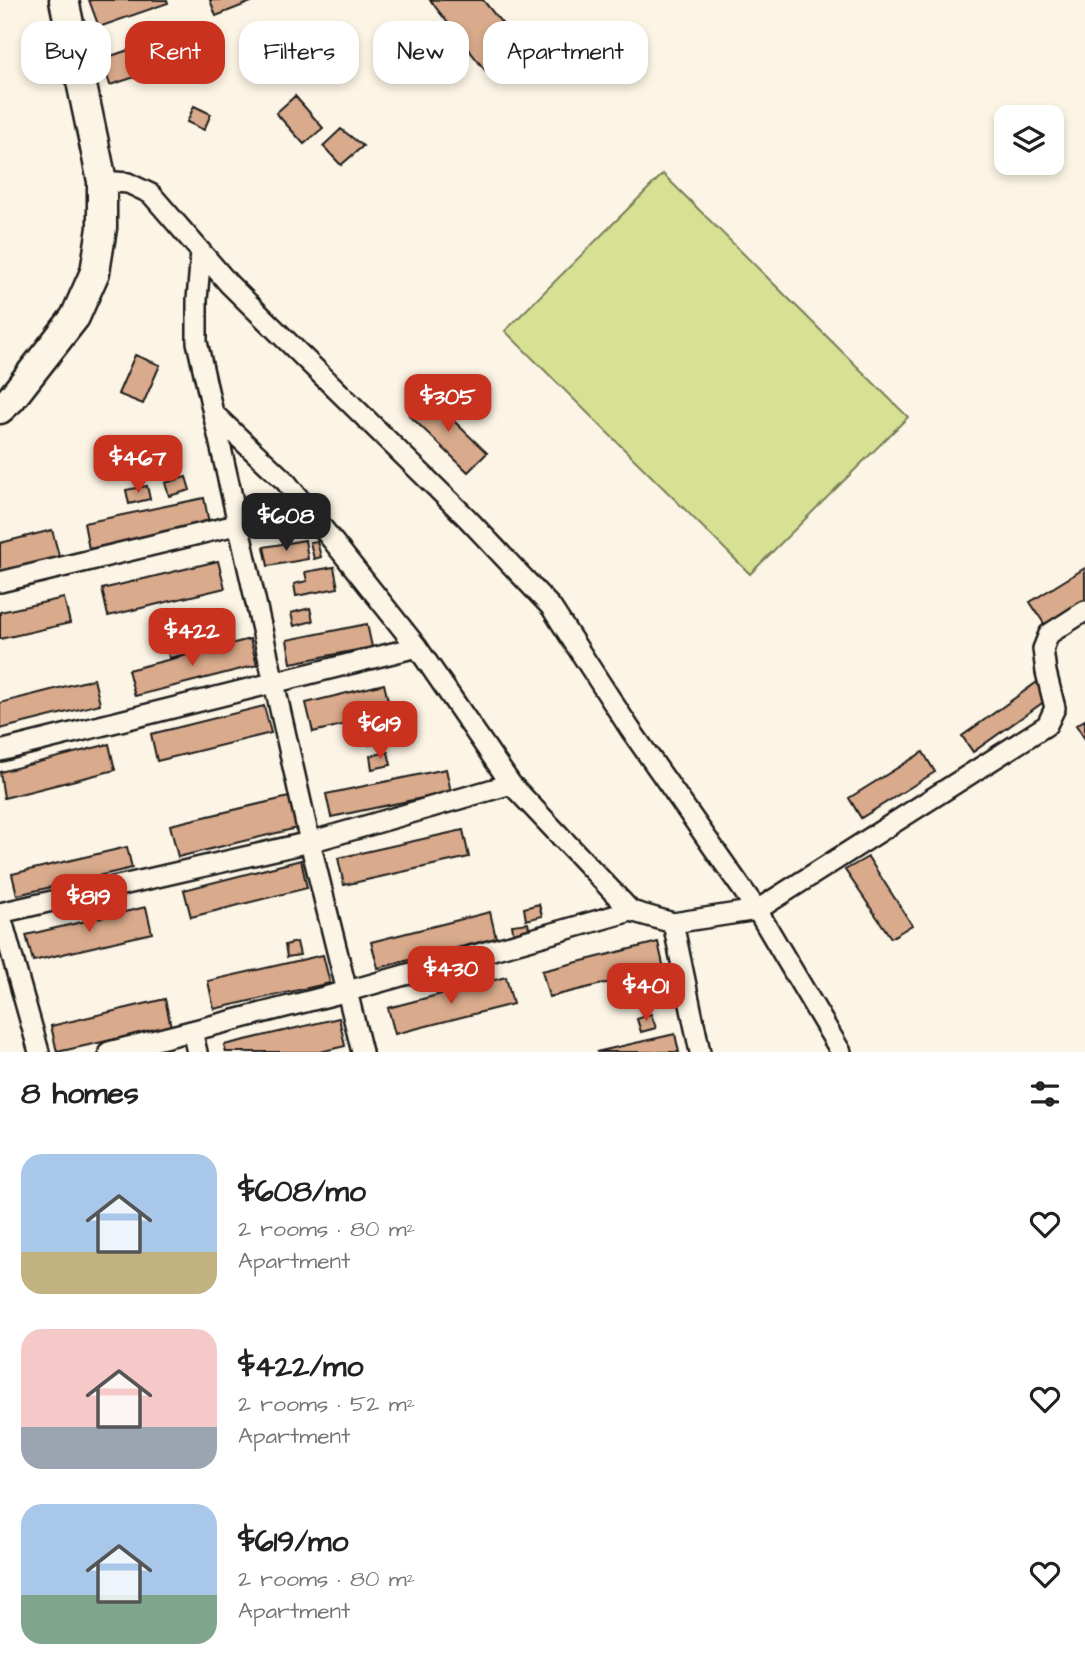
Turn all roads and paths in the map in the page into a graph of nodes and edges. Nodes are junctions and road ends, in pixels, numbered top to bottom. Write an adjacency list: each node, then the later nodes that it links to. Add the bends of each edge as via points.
1 (64, 0): 2 (street)
2 (102, 181): 3 (street, via 128,183 151,194); 4 (street, via 102,228 95,272 75,317)
3 (201, 252): 5 (street, via 197,342); 15 (street, via 551,607)
4 (0, 409)
5 (213, 413): 6 (street, via 286,482); 7 (street)
6 (306, 508): 7 (street); 10 (street)
7 (237, 525): 8 (street); 11 (street)
8 (0, 582)
9 (1085, 611): 15 (street, via 1049,634 1043,649 1055,708 1047,725)
10 (417, 647): 11 (street); 13 (street)
11 (274, 681): 12 (street); 14 (street)
12 (0, 751)
13 (511, 784): 14 (street); 16 (street)
14 (310, 842): 17 (street); 19 (street)
15 (757, 910): 18 (street); 26 (street)
16 (631, 911): 18 (street); 19 (street)
17 (0, 913): 21 (street)
18 (673, 923): 25 (street)
19 (348, 992): 20 (street); 24 (street)
20 (192, 1031): 22 (street); 23 (street)
21 (38, 1052)
22 (109, 1052)
23 (197, 1052)
24 (362, 1052)
25 (700, 1052)
26 (841, 1052)

